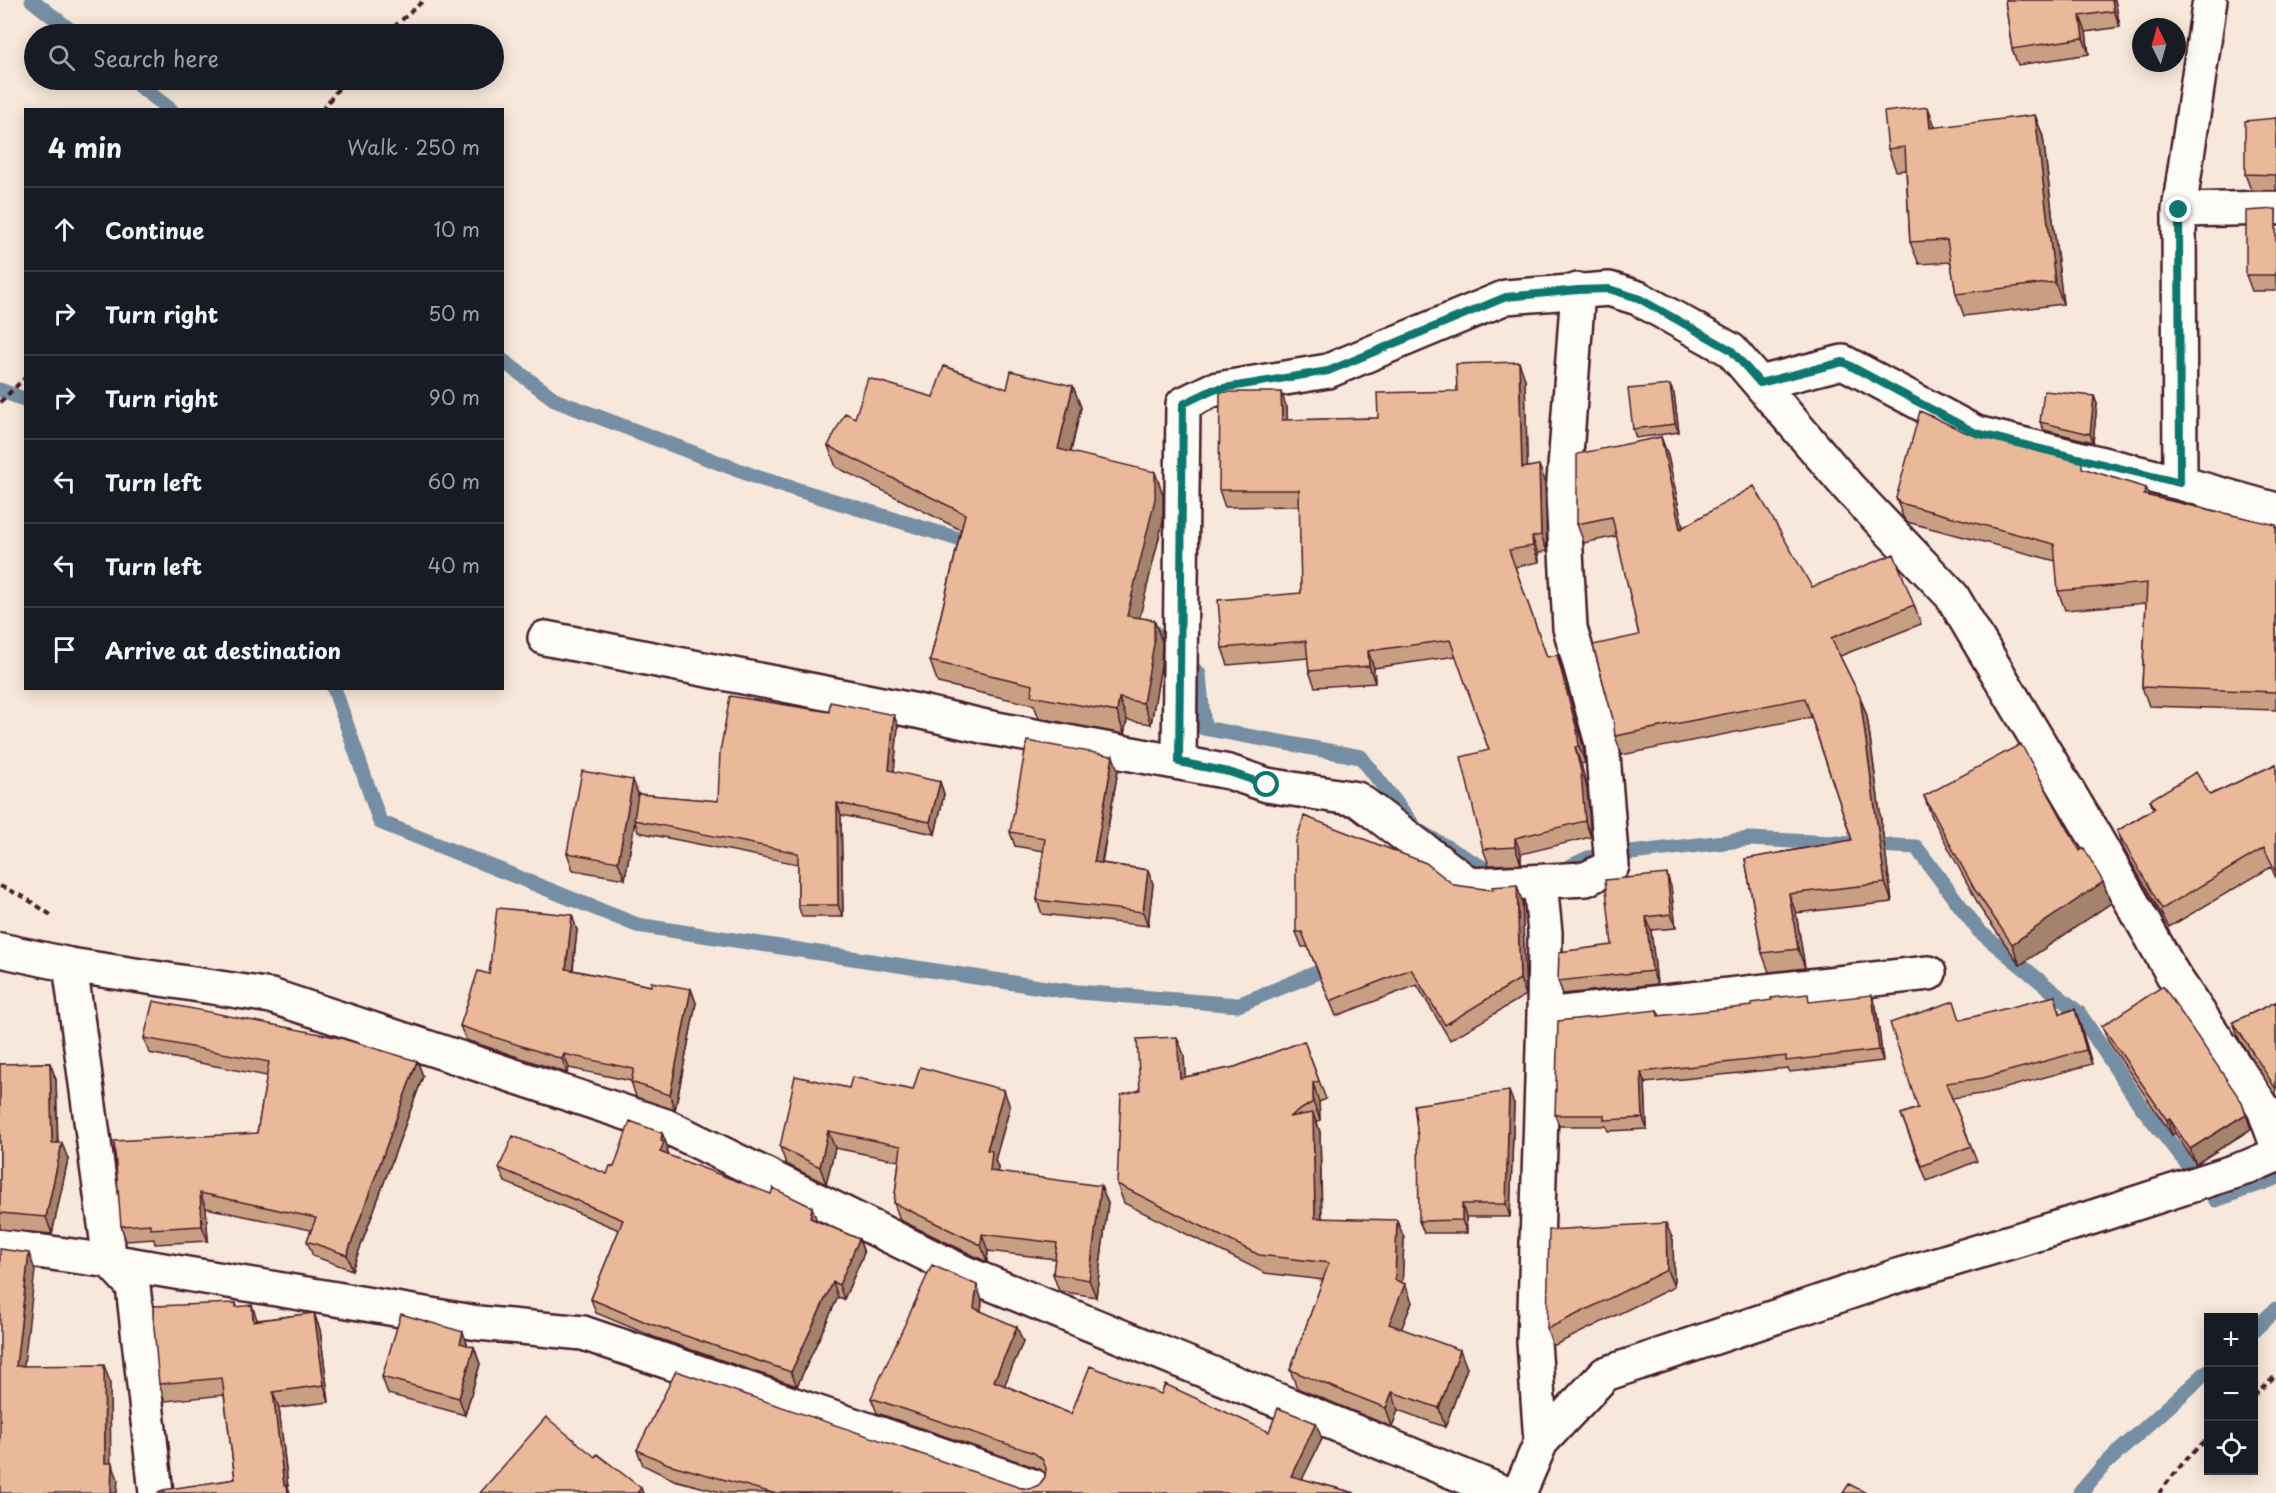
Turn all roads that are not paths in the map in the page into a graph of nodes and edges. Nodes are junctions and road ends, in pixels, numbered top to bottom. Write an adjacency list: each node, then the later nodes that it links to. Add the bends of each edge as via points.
1 (2210, 0): 3 (street)
2 (2276, 208): 3 (street)
3 (2179, 210): 6 (street)
4 (1578, 290): 5 (street, via 1609,289 1638,298 1731,350); 9 (street, via 1506,297 1328,371 1212,390 1183,404); 10 (street, via 1563,495 1570,628 1602,743 1612,866 1586,879)
5 (1760, 383): 6 (street, via 1843,362 1976,433); 15 (street, via 1849,488 1952,596 2173,975 2264,1109)
6 (2180, 483): 7 (street)
7 (2276, 510)
8 (545, 638): 9 (street)
9 (1179, 762): 10 (street, via 1267,785 1358,799 1470,885)
10 (1540, 883): 14 (street, via 1545,933)
11 (0, 950): 12 (street)
12 (70, 965): 18 (street); 22 (street, via 271,996 666,1126 965,1273)
13 (1929, 973): 14 (street)
14 (1544, 1015): 19 (street, via 1534,1342)
15 (2276, 1142)
16 (2276, 1155): 19 (street, via 1605,1374)
17 (0, 1246): 18 (street)
18 (110, 1261): 20 (street, via 478,1323 583,1333); 21 (street, via 134,1286)
19 (1541, 1442): 23 (street)
20 (1033, 1486)
21 (156, 1493)
22 (1505, 1493)
23 (1519, 1493)

